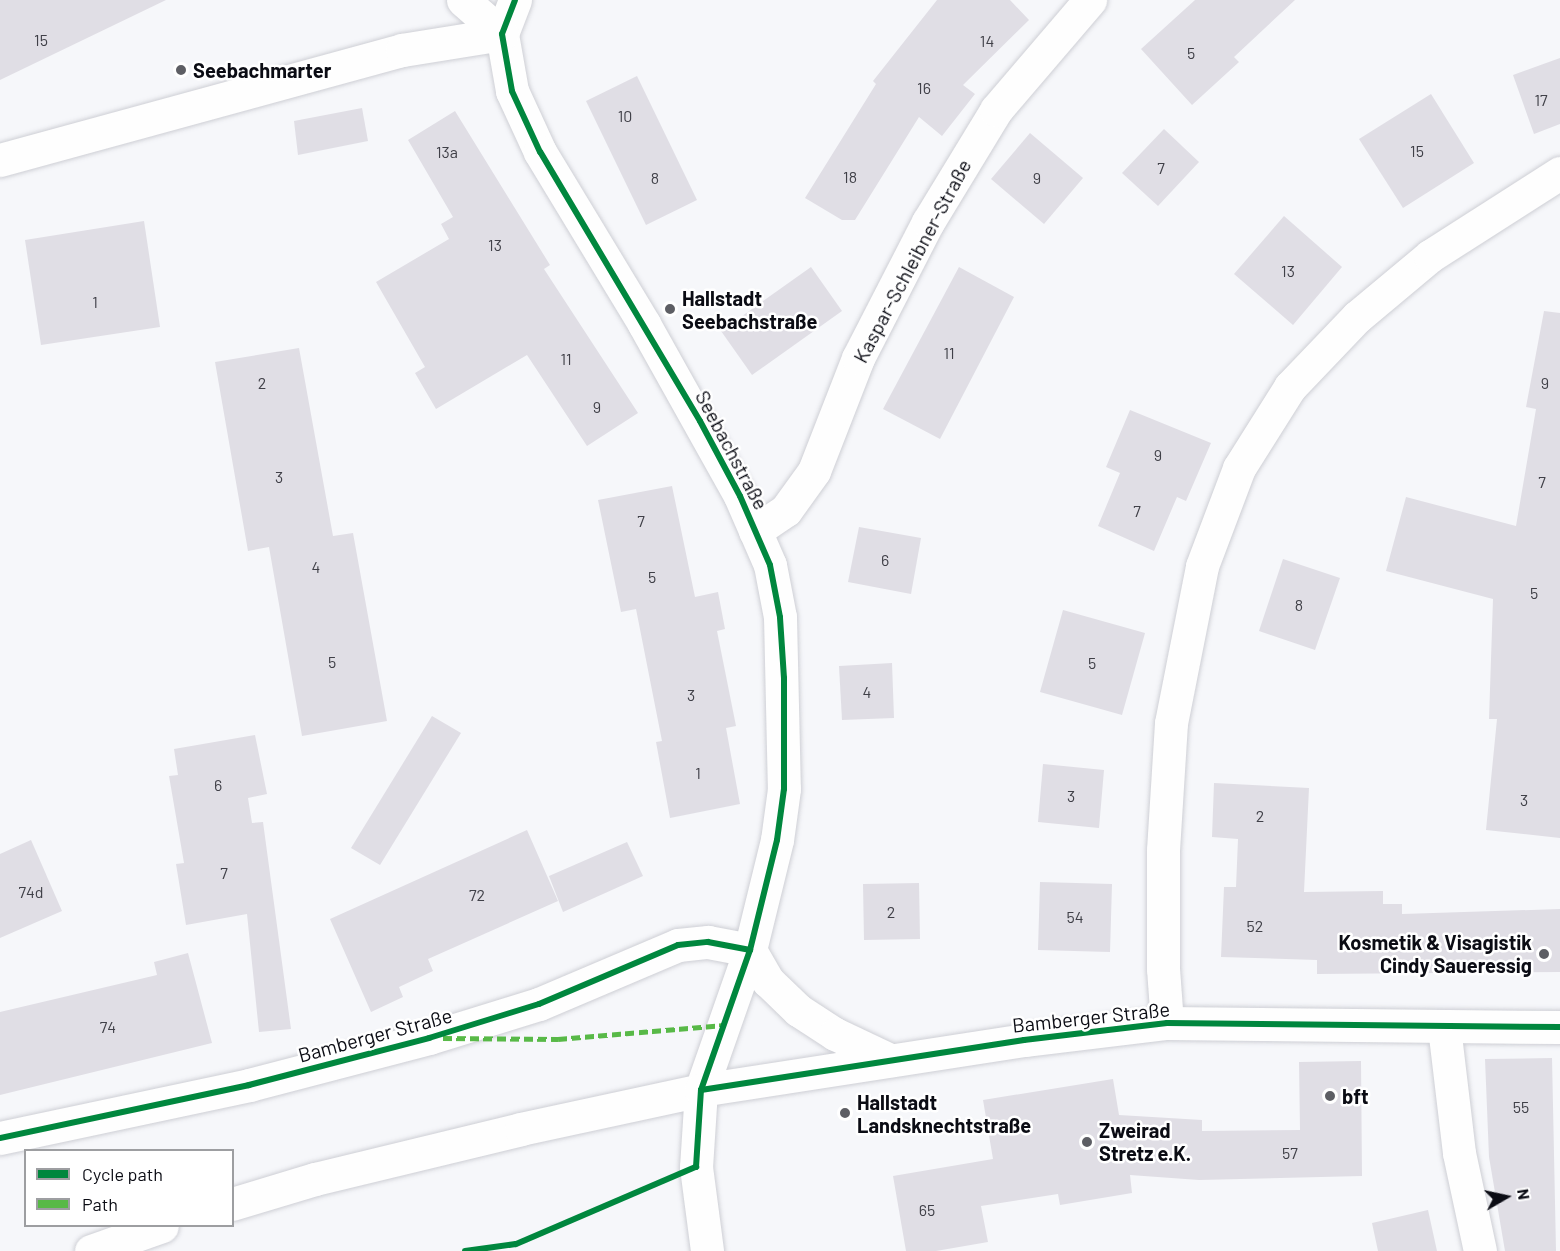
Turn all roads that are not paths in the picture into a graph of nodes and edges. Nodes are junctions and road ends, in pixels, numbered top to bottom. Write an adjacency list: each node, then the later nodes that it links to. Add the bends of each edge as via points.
1 (463, 0): 4 (street)
2 (515, 0): 4 (street)
3 (1090, 0): 7 (street, Kaspar-Schleibner-Straße, via 996,110 928,222 858,358 814,471 786,510)
4 (502, 34): 5 (street, via 402,50); 7 (street, Seebachstraße, via 512,91 540,152 699,421)
5 (0, 160)
6 (1560, 173): 9 (street, via 1430,256 1357,317 1290,387 1239,468 1202,566 1171,723 1163,850 1162,969)
7 (755, 531): 8 (street, Seebachstraße, via 770,565 780,617 784,789 777,840)
8 (750, 950): 12 (street, via 768,981 798,1010); 13 (street, Seebachstraße); 14 (street, Bamberger Straße, via 708,942 678,945 539,1004 429,1038 260,1082)
9 (1167, 1023): 10 (street, Bamberger Straße); 12 (street, Bamberger Straße)
10 (1444, 1027): 11 (street, Bamberger Straße); 19 (street, via 1460,1153)
11 (1560, 1027)
12 (890, 1060): 13 (street, Bamberger Straße)
13 (701, 1090): 15 (street, Bamberger Straße, via 487,1137 315,1179); 18 (street, Seebachstraße, via 696,1167)
14 (0, 1138)
15 (234, 1203)
16 (159, 1227): 17 (street)
17 (92, 1251)
18 (707, 1251)
19 (1480, 1251)

